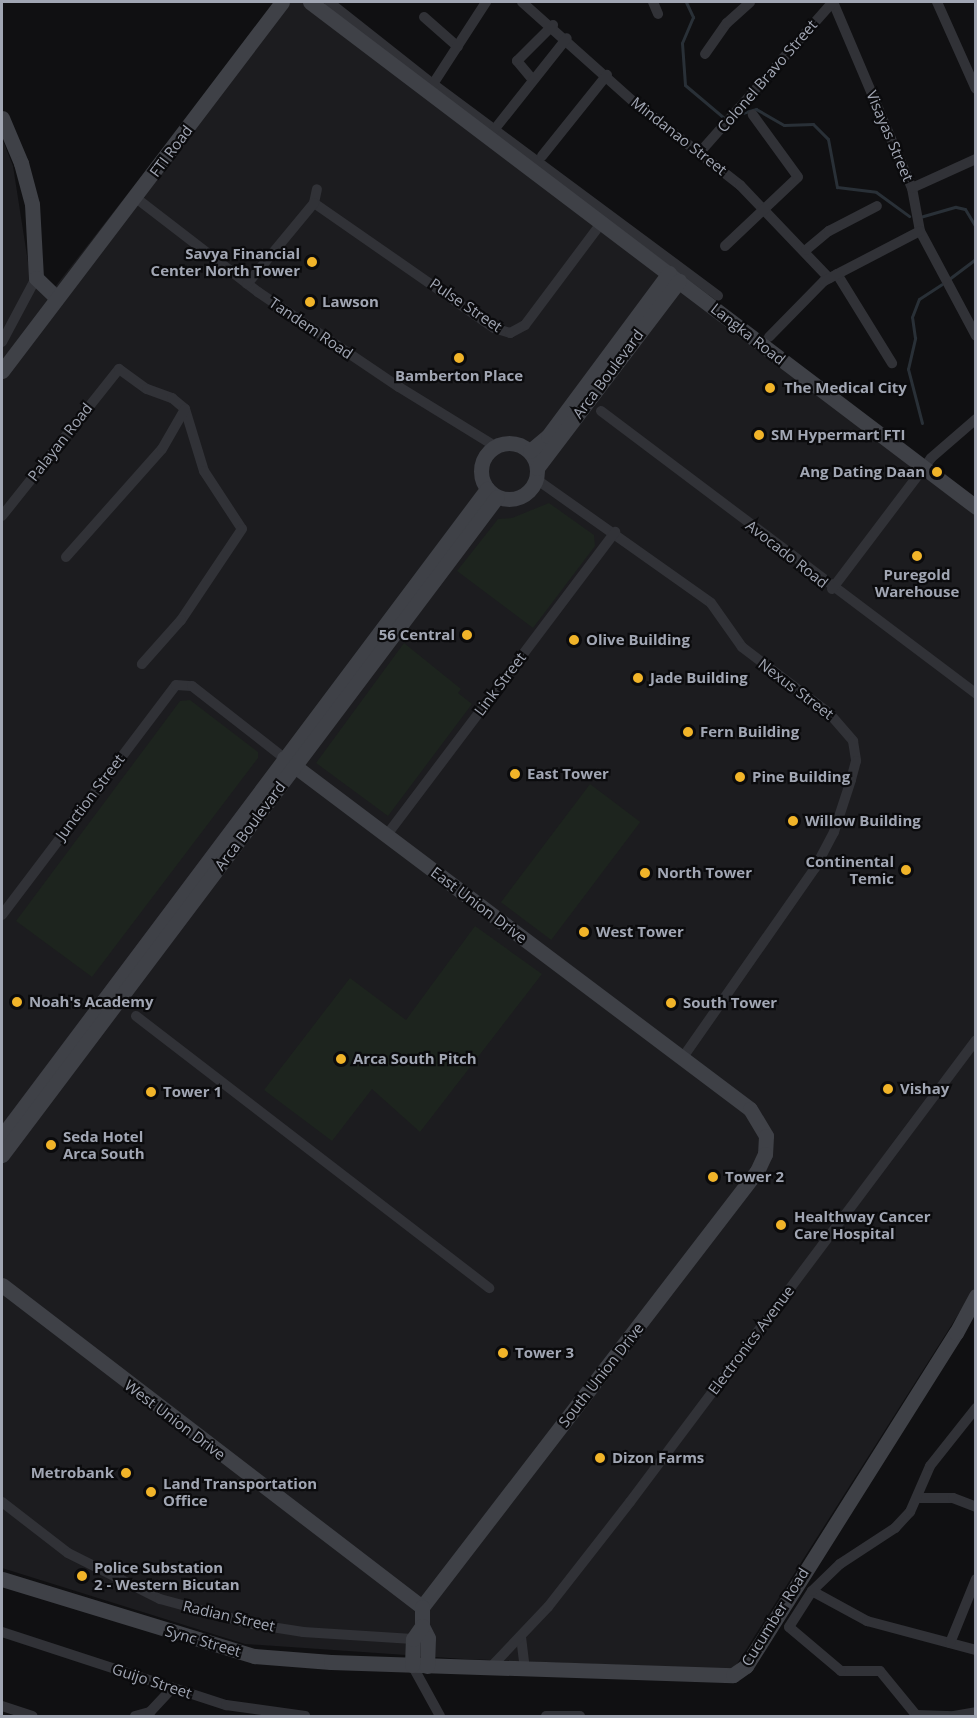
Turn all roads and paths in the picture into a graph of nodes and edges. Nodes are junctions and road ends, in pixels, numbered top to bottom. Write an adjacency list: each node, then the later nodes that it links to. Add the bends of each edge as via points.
1 (282, 2): 29 (street, FTI Road)
2 (310, 2): 33 (street)
3 (329, 2): 19 (street)
4 (486, 2): 15 (street)
5 (522, 2): 10 (street, Mindanao Street)
6 (652, 2): 11 (street)
7 (750, 2): 16 (street)
8 (833, 2): 24 (street, Colonel Bravo Street); 27 (street, Visayas Street)
9 (937, 2): 20 (street)
10 (538, 5): 13 (street, Mindanao Street)
11 (658, 14)
12 (424, 17): 15 (street)
13 (553, 25): 14 (street, Mindanao Street); 18 (street, via 517,62)
14 (567, 38): 17 (street, Mindanao Street); 18 (street)
15 (458, 47): 19 (street)
16 (705, 54)
17 (607, 75): 24 (street, Mindanao Street, via 634,102); 25 (street)
18 (533, 80): 23 (street)
19 (433, 84): 23 (street)
20 (975, 89)
21 (753, 115): 32 (street, via 798,173)
22 (2, 118): 40 (street, via 21,163 32,204)
23 (494, 129): 35 (street)
24 (701, 151): 32 (street, Mindanao Street)
25 (542, 156)
26 (975, 159): 27 (street)
27 (912, 188): 34 (street, Visayas Street)
28 (317, 189): 30 (street)
29 (136, 198): 41 (street, Tandem Road); 43 (street, FTI Road)
30 (314, 203): 33 (street, Pulse Street, via 494,328 510,333 525,325); 41 (street)
31 (877, 206): 37 (street, via 828,231)
32 (764, 207): 36 (street); 37 (street, Mindanao Street)
33 (602, 222): 35 (street, Langka Road)
34 (920, 231): 38 (street); 44 (street, Visayas Street)
35 (626, 232): 39 (street, Langka Road); 42 (street)
36 (726, 246)
37 (806, 250): 38 (street, Mindanao Street)
38 (833, 276): 45 (street); 47 (street, Mindanao Street)
39 (674, 277): 53 (street, Arca Boulevard, via 548,436); 54 (street, Langka Road); 55 (street, Arca Boulevard)
40 (36, 278): 43 (street); 46 (street)
41 (247, 284): 52 (street, Tandem Road, via 399,387)
42 (718, 296)
43 (57, 298): 48 (street, FTI Road)
44 (975, 336)
45 (769, 337)
46 (2, 342)
47 (892, 363)
48 (2, 371)
49 (185, 409): 58 (street, Palayan Road, via 119,369); 60 (street, via 162,449); 62 (street, via 204,471 242,529 181,620)
50 (602, 411): 61 (street, Avocado Road)
51 (975, 419): 54 (street)
52 (495, 446): 53 (street, via 517,443); 56 (street, via 481,467)
53 (530, 451): 55 (street)
54 (924, 467): 57 (street, Langka Road); 61 (street)
55 (537, 473): 56 (street, via 530,490 519,498); 59 (street, Nexus Street)
56 (492, 493): 65 (street, Arca Boulevard)
57 (975, 507)
58 (2, 516)
59 (615, 532): 66 (street, Link Street); 70 (street, Nexus Street, via 711,603 749,654 843,726 853,741 856,760 834,832 815,868)
60 (66, 557)
61 (832, 589): 64 (street, Avocado Road)
62 (142, 664)
63 (182, 683): 65 (street, East Union Drive, via 192,686); 67 (street, Junction Street, via 171,690)
64 (975, 694)
65 (289, 762): 66 (street, East Union Drive); 71 (street, Arca Boulevard); 73 (street, Arca Boulevard)
66 (386, 836): 70 (street, East Union Drive)
67 (2, 915)
68 (136, 1016): 75 (street)
69 (975, 1040): 87 (street, Electronics Avenue, via 630,1502)
70 (683, 1058): 72 (street, East Union Drive, via 750,1109)
71 (2, 1136)
72 (766, 1136): 84 (street, South Union Drive, via 765,1154 757,1172)
73 (2, 1155)
74 (2, 1285): 84 (street, West Union Drive)
75 (489, 1288)
76 (975, 1296): 92 (street, Cucumber Road, via 956,1333 740,1672 726,1677)
77 (975, 1408): 78 (street, via 934,1461)
78 (919, 1498): 80 (street, via 953,1498); 83 (street, via 895,1528 856,1550)
79 (2, 1502): 86 (street, Radian Street, via 68,1554 160,1599 293,1630)
80 (975, 1508)
81 (2, 1579): 90 (street, Sync Street, via 254,1656)
82 (975, 1579): 88 (street)
83 (812, 1592): 88 (street, via 867,1621); 103 (street, via 789,1627 841,1671 880,1671)
84 (422, 1607): 86 (street)
85 (2, 1632): 93 (street, Guijo Street)
86 (418, 1632): 90 (street)
87 (521, 1637): 91 (street, Electronics Avenue); 92 (street)
88 (950, 1643): 89 (street)
89 (975, 1650)
90 (420, 1666): 91 (street, Cucumber Road); 100 (street)
91 (491, 1667): 92 (street, Cucumber Road)
92 (525, 1669)
93 (172, 1688): 95 (street, Guijo Street); 98 (street, via 150,1712)
94 (2, 1706): 97 (street)
95 (236, 1712): 99 (street, Guijo Street)
96 (975, 1712): 103 (street)
97 (32, 1716)
98 (135, 1716)
99 (305, 1716)
100 (440, 1716)
101 (546, 1716): 102 (street)
102 (580, 1716)
103 (916, 1716)

